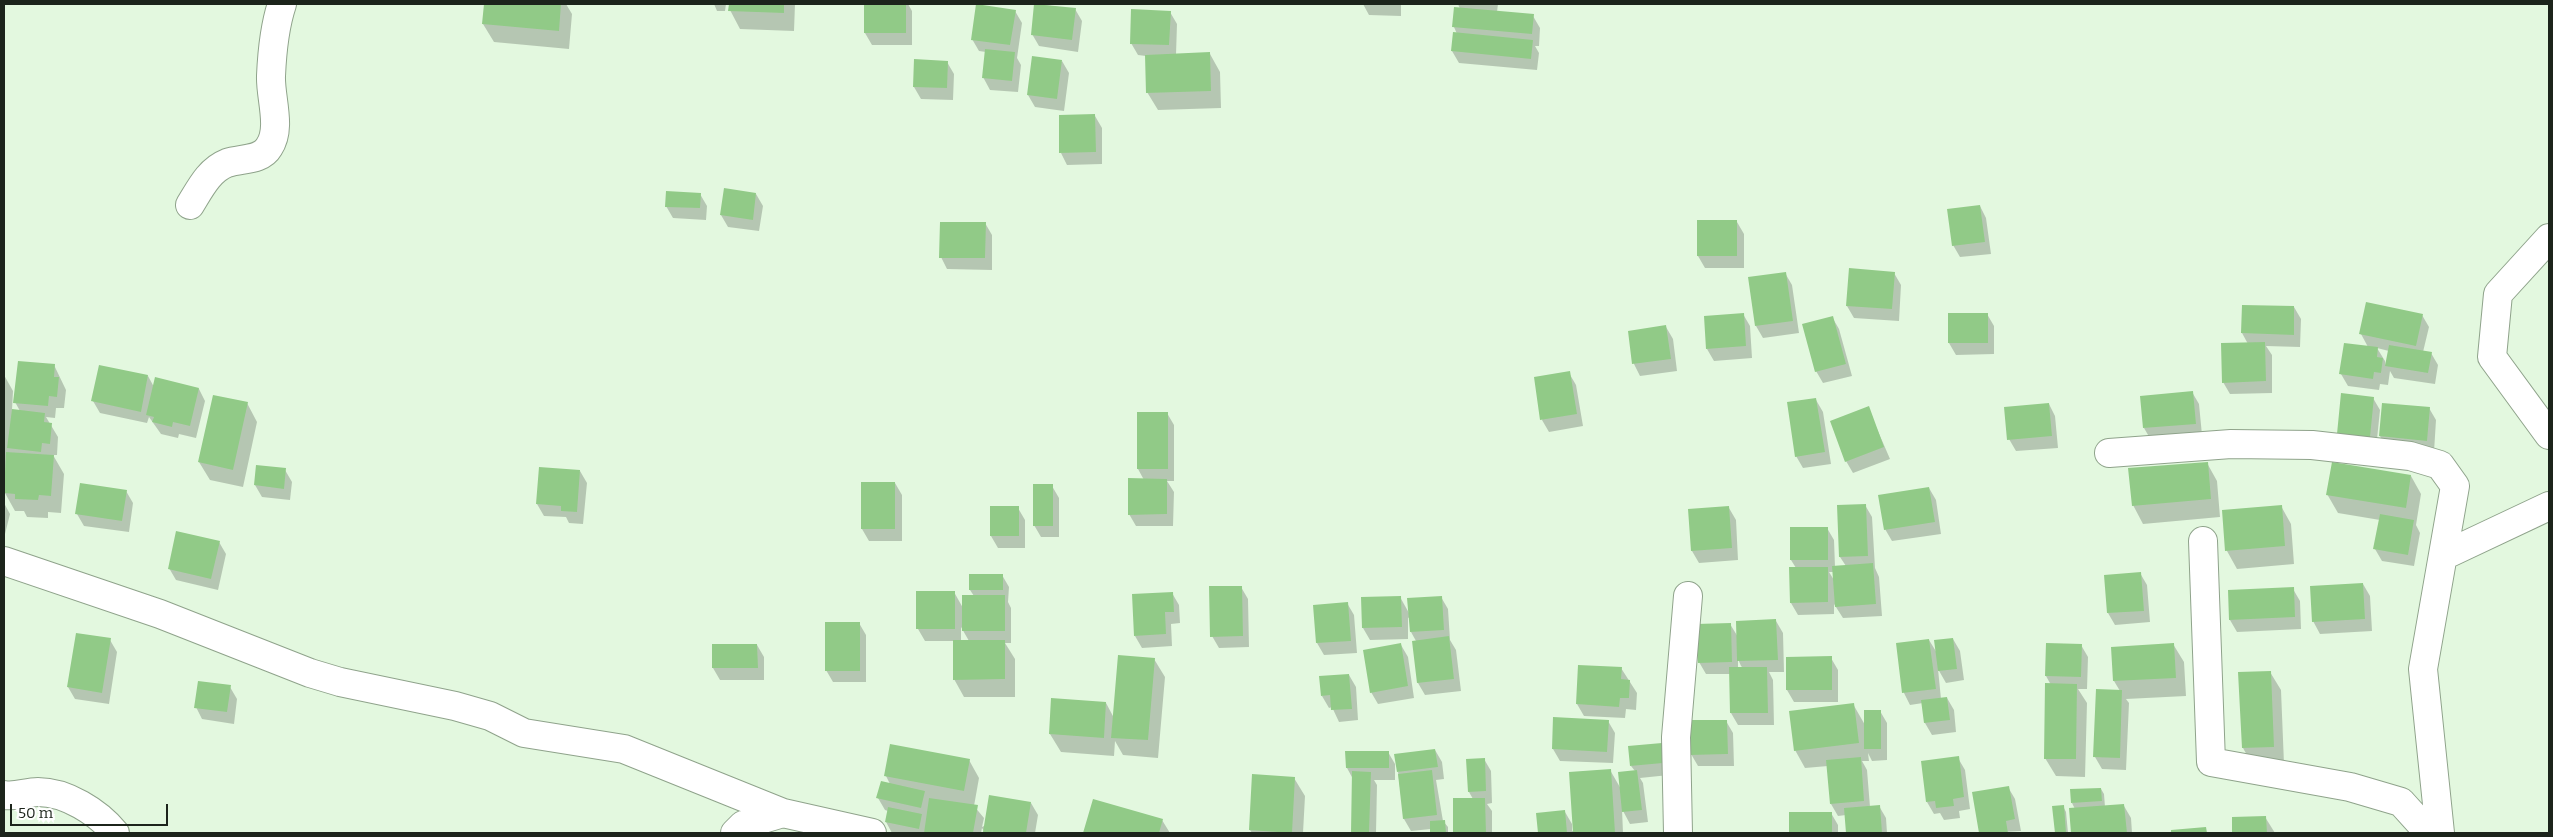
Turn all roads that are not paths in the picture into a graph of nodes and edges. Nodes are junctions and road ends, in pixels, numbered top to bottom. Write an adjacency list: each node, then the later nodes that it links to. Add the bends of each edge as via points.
1 (282, 4): 2 (street, via 271,76 274,124 271,144 266,152 227,163 214,171)
2 (190, 205)
3 (2549, 238): 4 (street, via 2498,294 2492,357)
4 (2549, 435)
5 (2109, 453): 8 (street, via 2232,444 2312,445 2410,456 2440,466 2455,486)
6 (2549, 506): 8 (street)
7 (2202, 541): 17 (street, via 2211,762 2350,787 2401,802)
8 (2443, 556): 18 (street, via 2423,669)
9 (4, 561): 12 (street, via 160,614 318,675 455,706 490,716 524,733 624,749)
10 (1688, 596): 16 (street, via 1676,737)
11 (4, 795): 13 (street, via 38,792 62,795 91,812)
12 (784, 813): 14 (street, via 743,825); 15 (street)
13 (115, 833)
14 (735, 833)
15 (872, 833)
16 (1678, 833)
17 (2429, 833)
18 (2440, 833)

